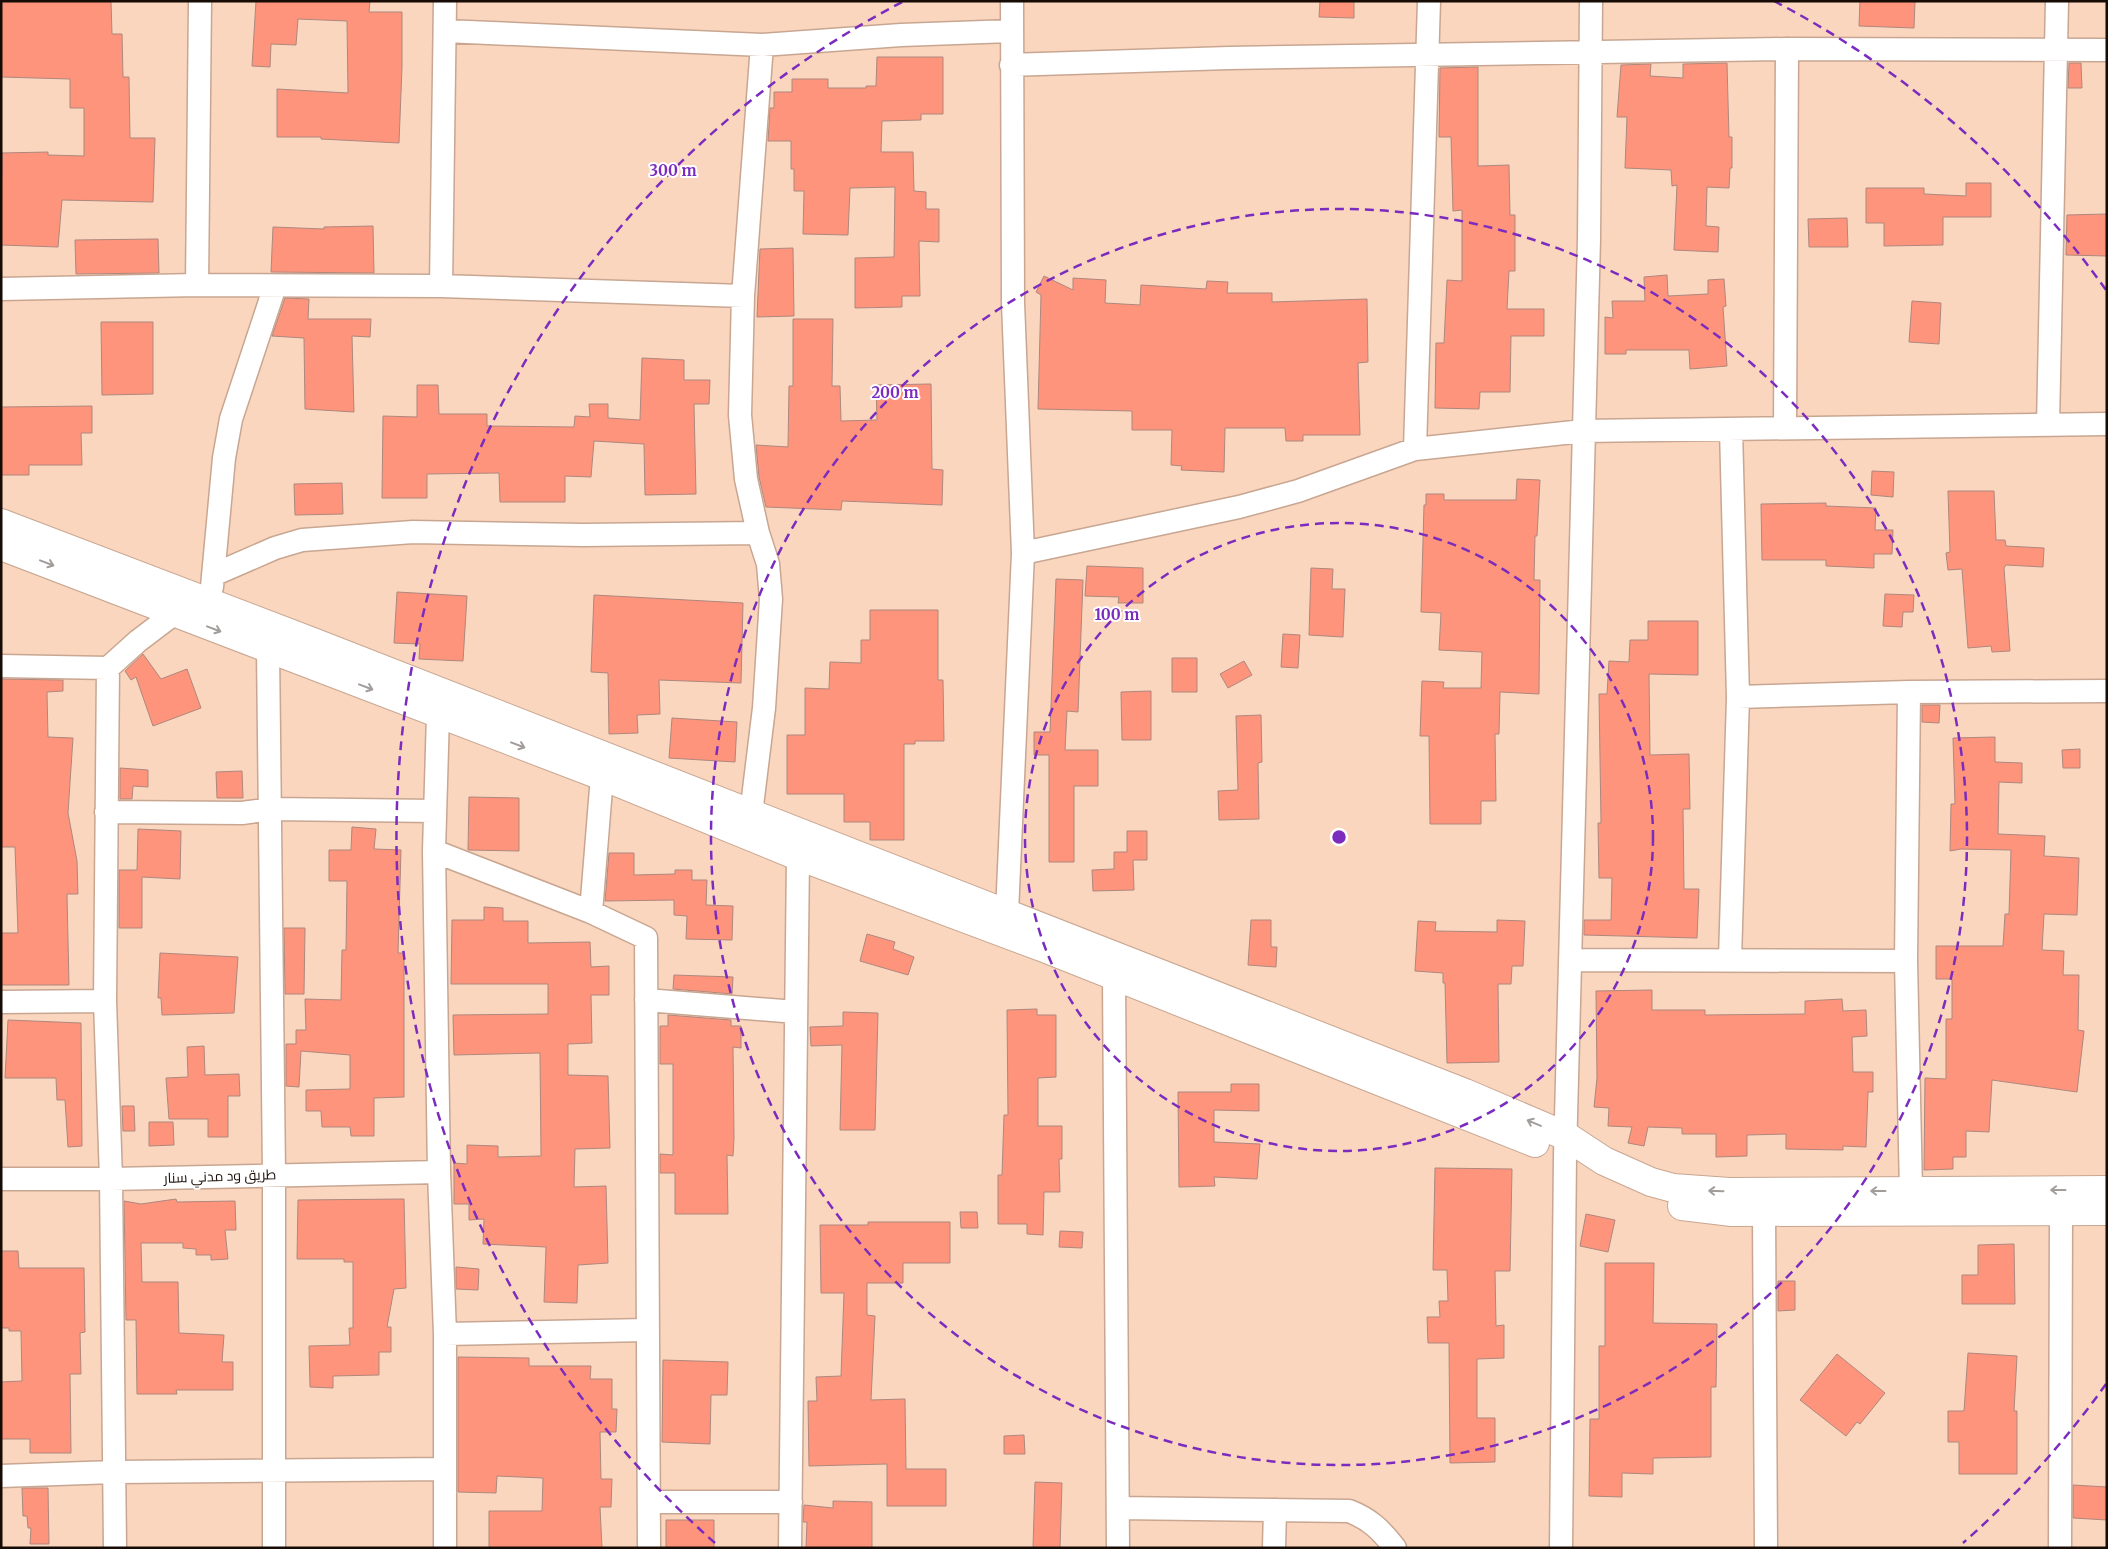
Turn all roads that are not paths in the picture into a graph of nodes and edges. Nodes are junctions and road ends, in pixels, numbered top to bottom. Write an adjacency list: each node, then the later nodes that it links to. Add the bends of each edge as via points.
1 (200, 1): 16 (street)
2 (445, 1): 7 (street)
3 (1012, 1): 8 (street)
4 (1429, 1): 14 (street)
5 (1590, 1): 13 (street)
6 (2057, 1): 12 (street)
7 (445, 31): 9 (street); 18 (street)
8 (1011, 31): 9 (street); 15 (street)
9 (762, 45): 20 (street)
10 (1787, 49): 12 (street); 13 (street); 23 (street)
11 (2107, 50): 12 (street)
12 (2057, 51): 22 (street)
13 (1591, 52): 14 (street); 25 (street)
14 (1427, 55): 15 (street); 26 (street)
15 (1011, 65): 30 (street, via 1013,303)
16 (197, 285): 17 (street); 19 (street)
17 (275, 286): 18 (street); 31 (street, via 231,419)
18 (441, 286): 20 (street)
19 (1, 289)
20 (743, 296): 28 (street, via 740,416 746,479)
21 (2107, 424): 22 (street)
22 (2048, 425): 23 (street)
23 (1785, 428): 24 (street)
24 (1731, 429): 25 (street); 39 (street)
25 (1584, 431): 26 (street); 51 (street)
26 (1415, 449): 30 (street, via 1239,507)
27 (1, 523): 32 (street)
28 (758, 533): 31 (street, via 583,535 413,532 311,540 275,548); 45 (street, via 768,564 770,599 764,708)
29 (1, 546): 33 (street, one-way to 33)
30 (1023, 554): 49 (street)
31 (213, 575): 32 (street)
32 (209, 602): 45 (street)
33 (175, 613): 34 (street, one-way to 34); 36 (street)
34 (268, 649): 40 (street, one-way to 40); 42 (street)
35 (1, 666): 36 (street)
36 (108, 668): 44 (street)
37 (2107, 691): 38 (street)
38 (1909, 692): 39 (street); 52 (street)
39 (1738, 697): 50 (street)
40 (438, 714): 41 (street, one-way to 41); 43 (street)
41 (602, 776): 46 (street); 48 (street)
42 (271, 809): 43 (street); 44 (street, via 242,813); 60 (street)
43 (435, 811): 47 (street)
44 (106, 812): 55 (street)
45 (751, 814): 46 (street)
46 (802, 846): 49 (street); 53 (street, via 892,890); 57 (street)
47 (434, 851): 48 (street); 59 (street)
48 (591, 912): 54 (street, via 646,938)
49 (1008, 913): 53 (street)
50 (1730, 959): 51 (street); 52 (street)
51 (1570, 960): 58 (street)
52 (1906, 961): 64 (street)
53 (1116, 967): 58 (street, via 1465,1094); 76 (street)
54 (646, 1000): 57 (street); 68 (street)
55 (105, 1001): 56 (street); 62 (street)
56 (1, 1002)
57 (796, 1012): 75 (street)
58 (1565, 1146): 64 (street, one-way to 58, via 1729,1192 1673,1188); 66 (street, via 1623,1187 1666,1203 1697,1209); 86 (street)
59 (439, 1172): 60 (street, طريق ود مدني سنار); 69 (street)
60 (274, 1174): 62 (street, طريق ود مدني سنار); 71 (street)
61 (1, 1179): 62 (street, طريق ود مدني سنار)
62 (111, 1179): 72 (street)
63 (2107, 1190): 64 (street, one-way to 64)
64 (1911, 1191)
65 (2107, 1211): 67 (street)
66 (1764, 1212): 67 (street); 87 (street)
67 (2061, 1212): 88 (street)
68 (647, 1330): 69 (street); 74 (street)
69 (445, 1334): 70 (street)
70 (444, 1469): 71 (street); 80 (street)
71 (274, 1470): 72 (street); 79 (street)
72 (114, 1472): 73 (street); 78 (street)
73 (1, 1476)
74 (649, 1502): 75 (street); 81 (street)
75 (790, 1502): 82 (street)
76 (1118, 1508): 77 (street); 83 (street)
77 (1275, 1510): 84 (street); 85 (street, via 1349,1511 1366,1517)
78 (115, 1548)
79 (274, 1548)
80 (445, 1548)
81 (649, 1548)
82 (790, 1548)
83 (1118, 1548)
84 (1274, 1548)
85 (1395, 1548)
86 (1561, 1548)
87 (1766, 1548)
88 (2060, 1548)

